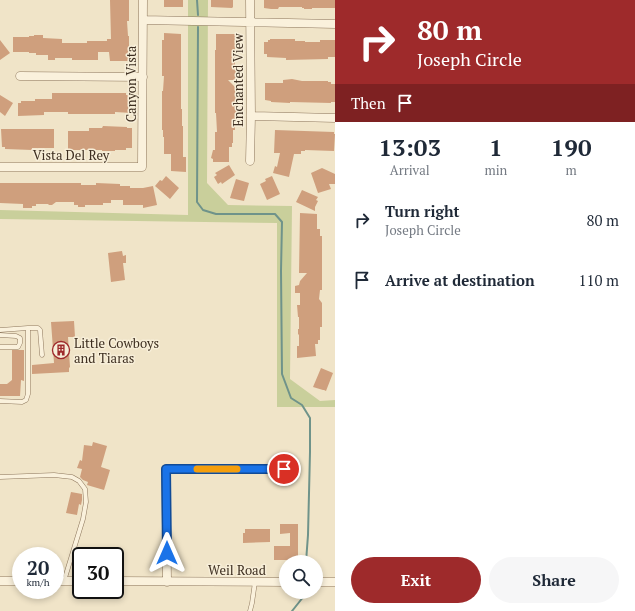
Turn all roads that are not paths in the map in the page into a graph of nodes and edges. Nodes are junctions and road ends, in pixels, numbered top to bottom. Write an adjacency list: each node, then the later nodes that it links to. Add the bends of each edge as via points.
1 (143, 0): 3 (street, Canyon Vista)
2 (250, 0): 4 (street, Enchanted View)
3 (143, 20): 4 (street); 7 (street, Canyon Vista)
4 (250, 23): 5 (street); 8 (street, Enchanted View)
5 (335, 24)
6 (20, 76): 7 (street)
7 (143, 77): 12 (street, Canyon Vista)
8 (251, 116): 9 (street); 10 (street, Enchanted View)
9 (335, 118)
10 (250, 161)
11 (0, 167): 12 (street, Vista Del Rey)
12 (142, 167)
13 (28, 328): 14 (lane); 17 (lane, via 40,330); 18 (lane, via 26,400)
14 (0, 330)
15 (0, 335): 16 (lane, via 20,338 18,347)
16 (0, 347)
17 (42, 355)
18 (0, 401)
19 (284, 469): 26 (street, via 166,469)
20 (0, 477): 23 (lane, via 72,477 79,481 85,490 83,519)
21 (0, 581): 22 (street)
22 (12, 581)
23 (64, 581): 24 (street)
24 (72, 581)
25 (124, 581): 26 (street, Weil Road)
26 (167, 582): 27 (street, Weil Road)
27 (255, 582): 28 (street, Weil Road); 31 (lane)
28 (279, 582)
29 (323, 582): 30 (street)
30 (335, 582)
31 (250, 611)

